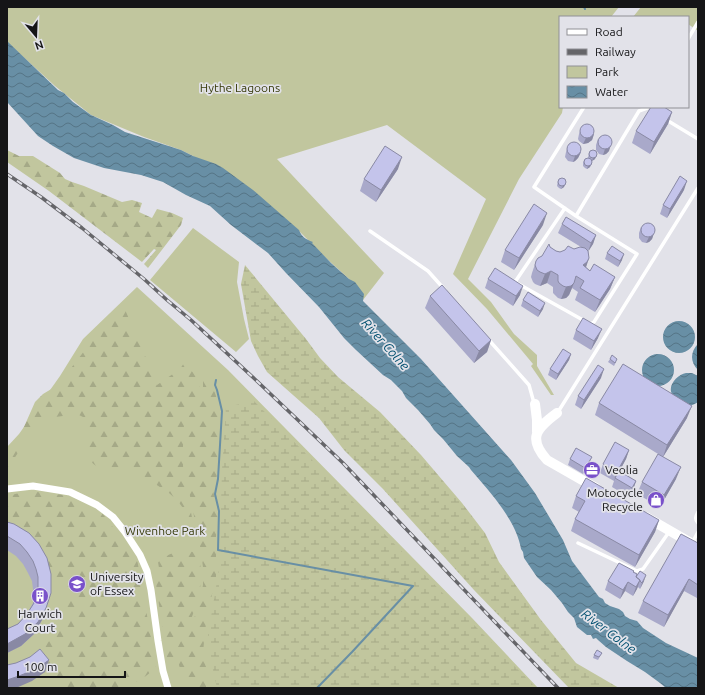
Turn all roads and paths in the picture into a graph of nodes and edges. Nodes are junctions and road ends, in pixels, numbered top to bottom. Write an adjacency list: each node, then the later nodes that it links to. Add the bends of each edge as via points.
1 (698, 22): 2 (lane)
2 (689, 37)
3 (583, 108): 10 (lane, via 534,187)
4 (645, 108): 11 (lane, via 639,111)
5 (648, 108): 6 (lane)
6 (653, 112)
7 (660, 115): 8 (lane)
8 (698, 139)
9 (698, 188): 16 (lane)
10 (565, 208): 11 (lane); 11 (lane, via 515,282 590,324 594,322 637,254)
11 (576, 216)
12 (370, 231): 13 (lane, via 428,271)
13 (448, 294)
14 (483, 334): 15 (lane, via 528,385)
15 (535, 404): 17 (street)
16 (557, 413): 17 (street)
17 (537, 432): 19 (street, via 537,443 546,460)
18 (7, 489): 27 (street, via 33,486 70,492 98,505 125,532 147,571)
19 (608, 494)
20 (638, 512): 23 (street)
21 (698, 512): 22 (lane, via 695,520)
22 (698, 522)
23 (670, 531): 25 (lane, via 649,562 637,571); 26 (street)
24 (698, 532): 26 (lane)
25 (578, 543)
26 (695, 546)
27 (168, 688)

